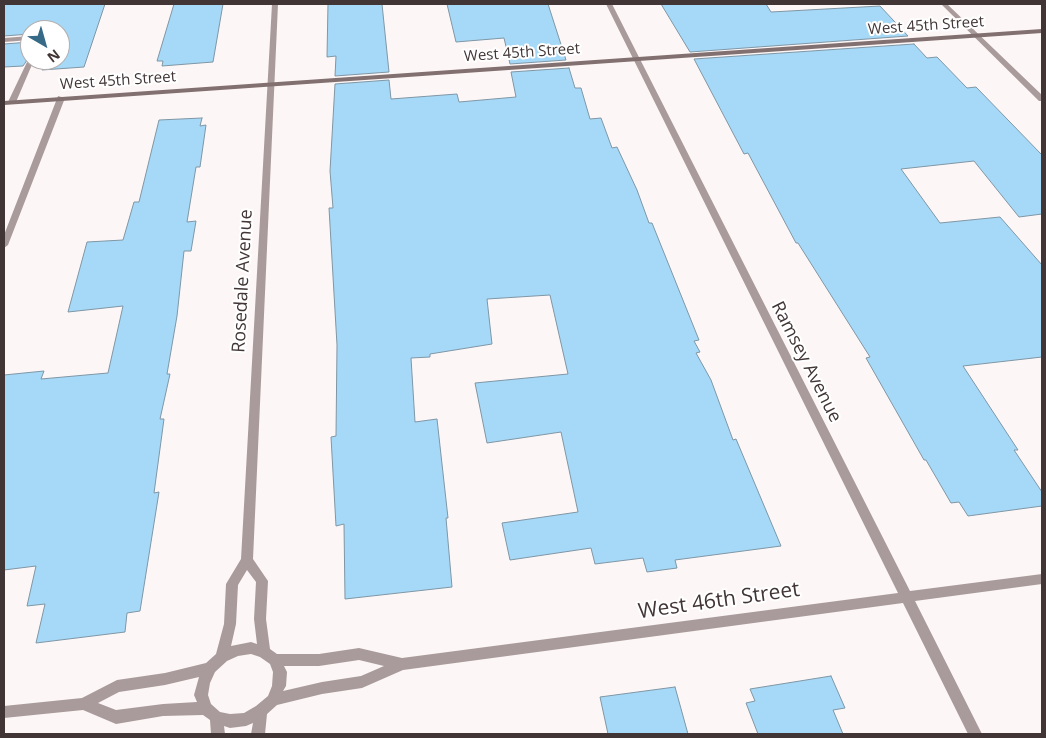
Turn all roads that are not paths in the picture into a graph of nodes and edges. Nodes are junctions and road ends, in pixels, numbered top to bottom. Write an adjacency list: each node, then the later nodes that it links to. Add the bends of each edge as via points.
1 (275, 4): 10 (street, Rosedale Avenue)
2 (609, 4): 8 (street, Ramsey Avenue)
3 (944, 4): 5 (street)
4 (1042, 31): 5 (main road, West 45th Street)
5 (977, 36): 8 (main road, West 45th Street); 12 (street)
6 (20, 39): 7 (street)
7 (4, 40)
8 (635, 59): 10 (main road, West 45th Street); 18 (street, Ramsey Avenue)
9 (26, 70): 13 (street)
10 (271, 84): 11 (main road, West 45th Street); 16 (street, Rosedale Avenue)
11 (61, 98): 13 (main road, West 45th Street); 15 (street)
12 (1042, 99)
13 (12, 102): 14 (main road, West 45th Street)
14 (4, 103)
15 (4, 245)
16 (247, 560): 19 (street, via 262,581 260,619); 20 (street, Rosedale Avenue, via 232,584 230,624)
17 (1042, 579): 18 (street, West 46th Street)
18 (906, 596): 21 (street, West 46th Street); 30 (street, Ramsey Avenue)
19 (270, 656): 20 (street, via 251,648 236,650); 21 (street, West 46th Street, via 319,660 359,654); 23 (street, via 280,672 279,686)
20 (222, 657): 22 (street)
21 (402, 664): 23 (street, West 46th Street, via 362,682)
22 (210, 668): 24 (street, via 117,686); 27 (street, via 202,682 201,696)
23 (272, 700): 25 (street)
24 (83, 704): 26 (street); 27 (street, via 116,717 163,710)
25 (261, 711): 27 (street, via 246,719 230,721); 29 (street)
26 (4, 712)
27 (211, 712): 28 (street)
28 (218, 734)
29 (258, 734)
30 (975, 734)

